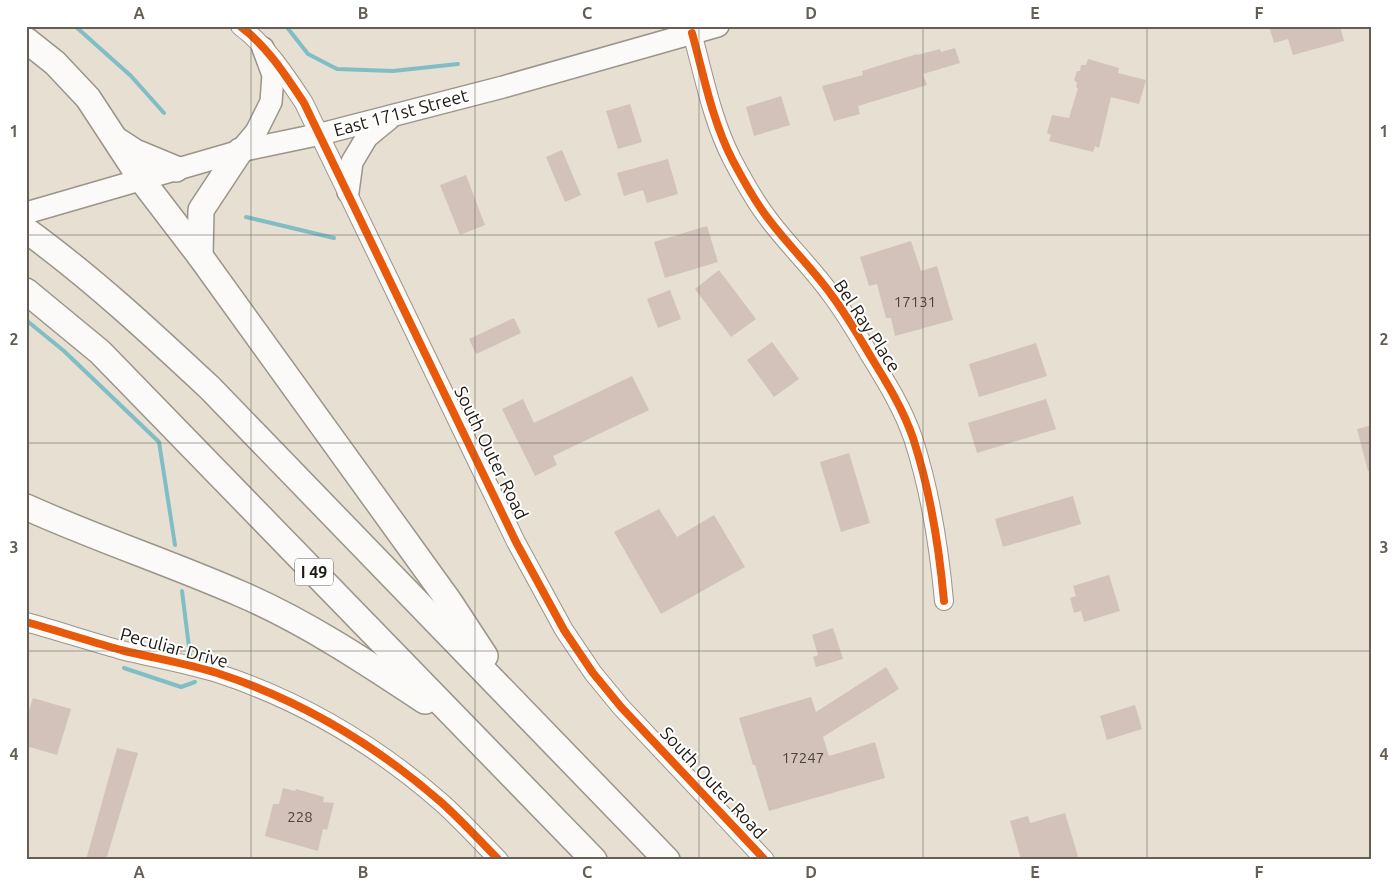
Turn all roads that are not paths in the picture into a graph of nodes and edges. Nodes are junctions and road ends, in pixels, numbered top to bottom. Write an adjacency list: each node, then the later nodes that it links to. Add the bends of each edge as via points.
1 (240, 26): 5 (street, South Outer Road)
2 (718, 26): 3 (main road, East 171st Street)
3 (692, 33): 6 (main road, East 171st Street); 18 (street, Bel Ray Place, via 718,127 751,193 850,320 885,379 912,436 940,554)
4 (26, 40): 8 (highway, via 55,63 88,98)
5 (263, 48): 7 (street, South Outer Road, via 285,74); 9 (main road, via 273,75 271,102 256,132)
6 (394, 115): 7 (main road, East 171st Street); 12 (main road, via 367,137 352,162)
7 (321, 134): 9 (main road, East 171st Street); 12 (street, South Outer Road)
8 (114, 138): 10 (highway, via 135,152); 11 (highway)
9 (240, 151): 10 (main road, East 171st Street); 15 (highway, via 201,210)
10 (176, 169): 11 (main road, East 171st Street)
11 (141, 179): 13 (main road, East 171st Street); 15 (highway)
12 (348, 192): 25 (street, South Outer Road, via 516,542 564,630 621,707)
13 (26, 213)
14 (26, 230): 20 (highway, via 135,318 210,388)
15 (200, 256): 20 (highway, via 449,601)
16 (26, 291): 21 (highway, I 49, via 100,352)
17 (26, 506): 21 (highway, via 250,598 367,662)
18 (944, 601)
19 (26, 622): 22 (street, Peculiar Drive, via 218,673 299,706 374,750 410,776)
20 (516, 704): 24 (highway)
21 (469, 731): 23 (highway, I 49)
22 (499, 860)
23 (594, 860)
24 (667, 860)
25 (765, 860)

